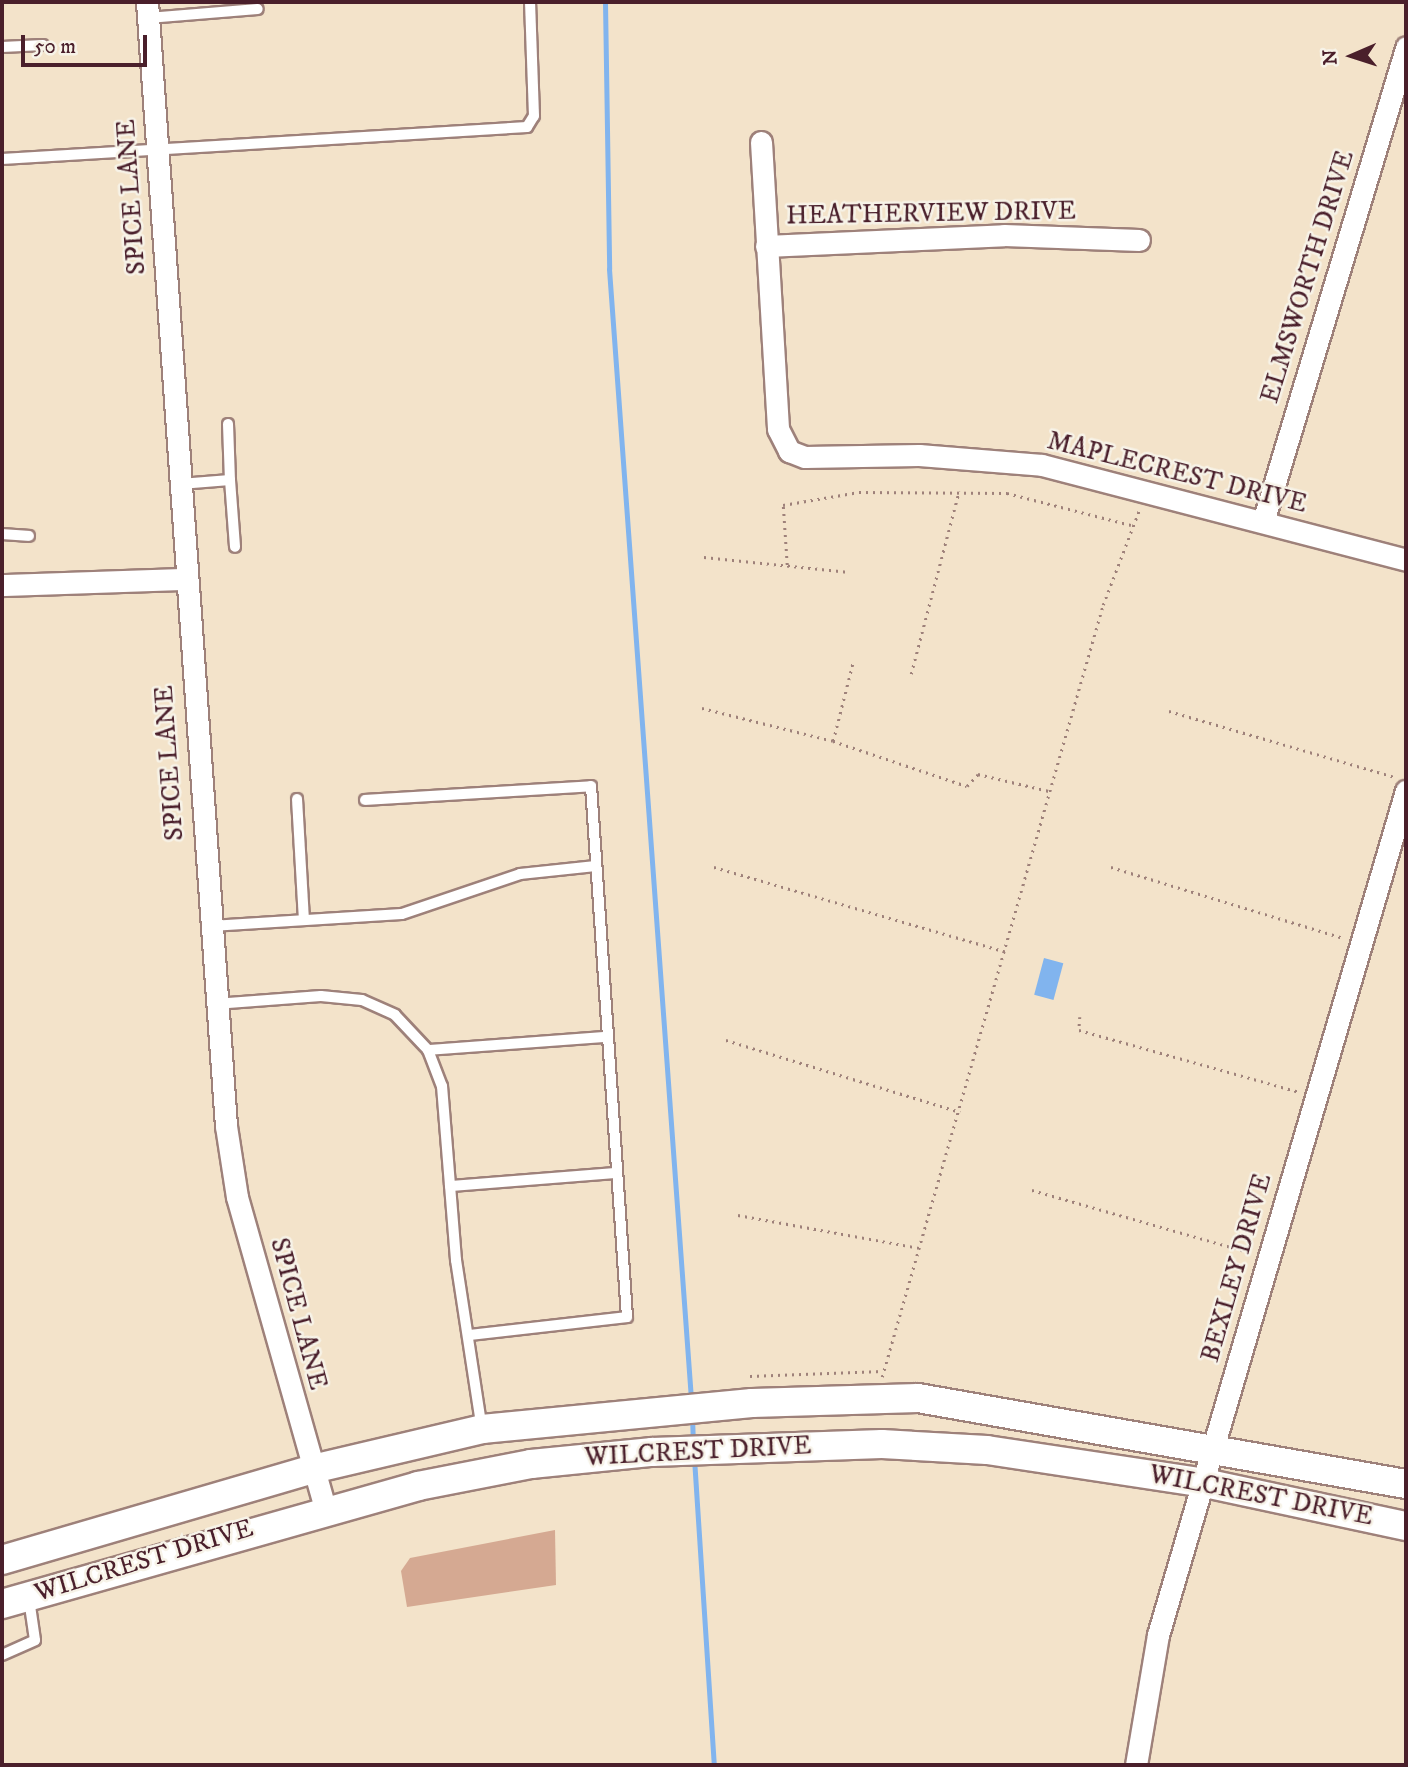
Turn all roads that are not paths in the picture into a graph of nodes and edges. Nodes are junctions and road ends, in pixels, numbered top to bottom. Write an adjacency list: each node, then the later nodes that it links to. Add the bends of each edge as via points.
1 (530, 2): 8 (lane, via 534,116 527,127)
2 (258, 9): 3 (lane)
3 (148, 10): 8 (street, SPICE LANE)
4 (43, 45): 5 (lane)
5 (2, 47)
6 (1406, 47): 15 (street, ELMSWORTH DRIVE)
7 (761, 142): 11 (street, MAPLECREST DRIVE)
8 (155, 145): 9 (lane); 14 (street, SPICE LANE)
9 (2, 159)
10 (1139, 240): 11 (street, HEATHERVIEW DRIVE, via 1004,234)
11 (766, 246): 15 (street, MAPLECREST DRIVE, via 778,429 789,451 806,457 889,455 1042,465)
12 (228, 424): 13 (lane)
13 (230, 480): 14 (lane); 18 (lane)
14 (180, 484): 20 (street, SPICE LANE)
15 (1263, 522): 19 (street, MAPLECREST DRIVE)
16 (2, 534): 17 (lane)
17 (29, 536)
18 (235, 547)
19 (1406, 560)
20 (186, 579): 21 (street); 27 (street, SPICE LANE)
21 (2, 585)
22 (1406, 790): 36 (street, BEXLEY DRIVE)
23 (297, 799): 26 (lane)
24 (365, 800): 25 (lane, via 591,786)
25 (596, 866): 26 (lane, via 520,874 422,911); 29 (lane)
26 (304, 920): 27 (lane)
27 (209, 926): 28 (street, SPICE LANE)
28 (215, 1004): 30 (lane, via 321,996 362,1000 395,1015); 38 (street, SPICE LANE, via 237,1196)
29 (607, 1037): 30 (lane); 31 (lane)
30 (428, 1050): 32 (lane, via 442,1086)
31 (616, 1173): 32 (lane); 33 (lane, via 627,1317)
32 (450, 1186): 33 (lane)
33 (468, 1335): 35 (lane)
34 (1012, 1414): 35 (main road, WILCREST DRIVE, via 881,1399 651,1409); 36 (main road, WILCREST DRIVE); 37 (main road)
35 (482, 1429): 38 (main road, WILCREST DRIVE)
36 (1215, 1446): 39 (street, BEXLEY DRIVE); 40 (main road, WILCREST DRIVE)
37 (987, 1450): 39 (main road, WILCREST DRIVE); 41 (main road, WILCREST DRIVE, via 746,1447 652,1452 531,1464)
38 (313, 1469): 41 (street, SPICE LANE); 43 (main road, WILCREST DRIVE)
39 (1205, 1483): 42 (main road, WILCREST DRIVE); 46 (street, BEXLEY DRIVE, via 1158,1635)
40 (1406, 1484)
41 (325, 1507): 44 (main road, WILCREST DRIVE)
42 (1406, 1525)
43 (7, 1558): 44 (main road)
44 (15, 1600): 45 (lane, via 35,1640)
45 (2, 1655)
46 (1136, 1765)

